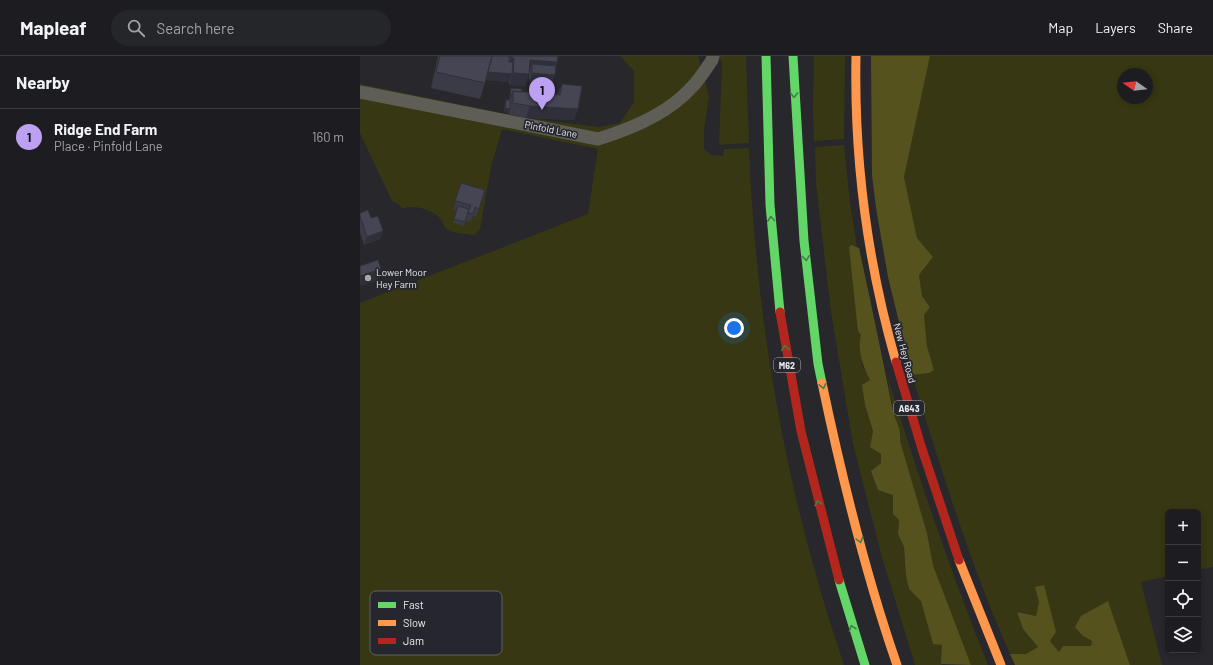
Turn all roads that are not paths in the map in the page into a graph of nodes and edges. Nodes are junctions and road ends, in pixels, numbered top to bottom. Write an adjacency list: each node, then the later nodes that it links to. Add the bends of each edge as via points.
1 (712, 56): 5 (street, Pinfold Lane, via 712,60 692,88 673,104 622,132 598,138)
2 (766, 56): 6 (main road, M62, one-way to 2, via 850,625 813,486 787,365 774,257 768,168)
3 (793, 56): 7 (main road, one-way to 7, via 795,130 818,364 844,487 883,625)
4 (856, 56): 8 (main road, New Hey Road / A643, via 855,114 860,192 877,291 933,483 964,574)
5 (360, 92)
6 (865, 665)
7 (897, 665)
8 (1001, 665)

